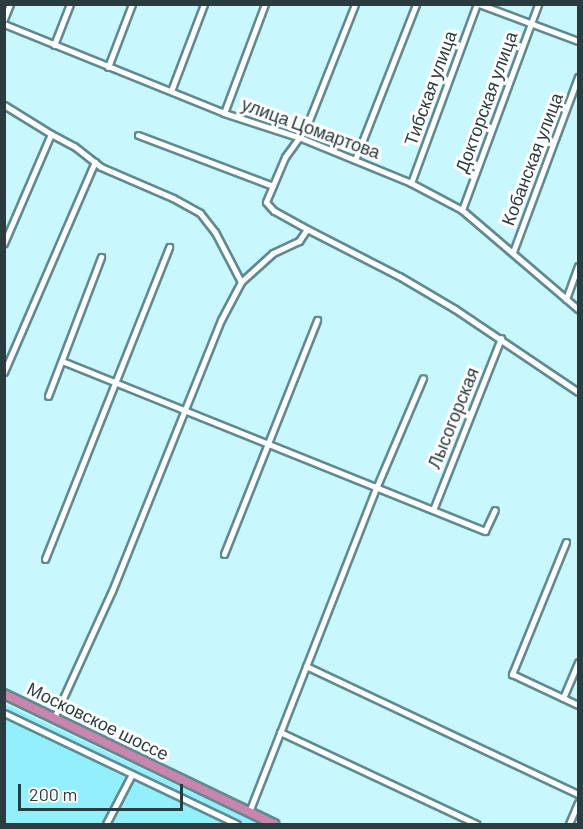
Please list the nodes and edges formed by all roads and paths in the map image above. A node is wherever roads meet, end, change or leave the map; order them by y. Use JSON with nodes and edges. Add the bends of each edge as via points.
{"nodes":[{"id":1,"x":10,"y":4,"type":"edge"},
{"id":2,"x":70,"y":4,"type":"edge"},
{"id":3,"x":132,"y":4,"type":"edge"},
{"id":4,"x":204,"y":4,"type":"edge"},
{"id":5,"x":265,"y":4,"type":"edge"},
{"id":6,"x":355,"y":4,"type":"edge"},
{"id":7,"x":416,"y":4,"type":"edge"},
{"id":8,"x":478,"y":4,"type":"edge"},
{"id":9,"x":538,"y":4,"type":"edge"},
{"id":10,"x":4,"y":19,"type":"edge"},
{"id":11,"x":531,"y":22,"type":"junction"},
{"id":12,"x":4,"y":24,"type":"edge"},
{"id":13,"x":579,"y":41,"type":"edge"},
{"id":14,"x":54,"y":45,"type":"junction"},
{"id":15,"x":108,"y":67,"type":"junction"},
{"id":16,"x":579,"y":77,"type":"edge"},
{"id":17,"x":171,"y":91,"type":"junction"},
{"id":18,"x":4,"y":105,"type":"edge"},
{"id":19,"x":224,"y":112,"type":"junction"},
{"id":20,"x":51,"y":134,"type":"junction"},
{"id":21,"x":138,"y":135,"type":"dead end"},
{"id":22,"x":301,"y":138,"type":"junction"},
{"id":23,"x":355,"y":160,"type":"junction"},
{"id":24,"x":94,"y":162,"type":"junction"},
{"id":25,"x":411,"y":183,"type":"junction"},
{"id":26,"x":273,"y":186,"type":"junction"},
{"id":27,"x":462,"y":210,"type":"junction"},
{"id":28,"x":307,"y":229,"type":"junction"},
{"id":29,"x":4,"y":243,"type":"edge"},
{"id":30,"x":169,"y":247,"type":"dead end"},
{"id":31,"x":513,"y":252,"type":"junction"},
{"id":32,"x":101,"y":257,"type":"dead end"},
{"id":33,"x":579,"y":266,"type":"edge"},
{"id":34,"x":241,"y":282,"type":"junction"},
{"id":35,"x":566,"y":299,"type":"junction"},
{"id":36,"x":579,"y":309,"type":"edge"},
{"id":37,"x":317,"y":320,"type":"dead end"},
{"id":38,"x":501,"y":338,"type":"junction"},
{"id":39,"x":62,"y":361,"type":"junction"},
{"id":40,"x":4,"y":372,"type":"edge"},
{"id":41,"x":423,"y":378,"type":"dead end"},
{"id":42,"x":114,"y":381,"type":"junction"},
{"id":43,"x":579,"y":392,"type":"edge"},
{"id":44,"x":48,"y":396,"type":"dead end"},
{"id":45,"x":186,"y":411,"type":"junction"},
{"id":46,"x":269,"y":444,"type":"junction"},
{"id":47,"x":377,"y":486,"type":"junction"},
{"id":48,"x":432,"y":510,"type":"junction"},
{"id":49,"x":495,"y":510,"type":"dead end"},
{"id":50,"x":566,"y":542,"type":"dead end"},
{"id":51,"x":224,"y":554,"type":"dead end"},
{"id":52,"x":45,"y":559,"type":"dead end"},
{"id":53,"x":579,"y":662,"type":"edge"},
{"id":54,"x":306,"y":666,"type":"junction"},
{"id":55,"x":4,"y":694,"type":"edge"},
{"id":56,"x":563,"y":698,"type":"junction"},
{"id":57,"x":579,"y":705,"type":"edge"},
{"id":58,"x":4,"y":713,"type":"edge"},
{"id":59,"x":54,"y":718,"type":"junction"},
{"id":60,"x":280,"y":732,"type":"junction"},
{"id":61,"x":132,"y":774,"type":"junction"},
{"id":62,"x":579,"y":794,"type":"edge"},
{"id":63,"x":579,"y":803,"type":"edge"},
{"id":64,"x":249,"y":812,"type":"junction"},
{"id":65,"x":268,"y":823,"type":"edge"},
{"id":66,"x":106,"y":825,"type":"edge"},
{"id":67,"x":237,"y":825,"type":"edge"},
{"id":68,"x":476,"y":825,"type":"edge"},
{"id":69,"x":569,"y":825,"type":"edge"}],
"edges":[{"from":1,"to":10,"type":"street"},
{"from":2,"to":14,"type":"street"},
{"from":3,"to":15,"type":"street"},
{"from":4,"to":17,"type":"street"},
{"from":5,"to":19,"type":"street"},
{"from":6,"to":22,"type":"street"},
{"from":7,"to":23,"type":"street"},
{"from":8,"to":11,"type":"street"},
{"from":8,"to":25,"type":"street","name":"Тибская улица"},
{"from":9,"to":11,"type":"street","name":"Докторская улица"},
{"from":11,"to":13,"type":"street"},
{"from":11,"to":27,"type":"street","name":"Докторская улица"},
{"from":12,"to":14,"type":"street","name":"улица Цомартова"},
{"from":14,"to":15,"type":"street","name":"улица Цомартова"},
{"from":15,"to":17,"type":"street","name":"улица Цомартова"},
{"from":16,"to":31,"type":"street","name":"Кобанская улица"},
{"from":17,"to":19,"type":"street","name":"улица Цомартова"},
{"from":18,"to":20,"type":"street"},
{"from":19,"to":22,"type":"street","name":"улица Цомартова"},
{"from":20,"to":24,"type":"street"},
{"from":20,"to":29,"type":"street"},
{"from":21,"to":26,"type":"street"},
{"from":22,"to":23,"type":"street","name":"улица Цомартова"},
{"from":22,"to":26,"type":"street","via":[[289,150]]},
{"from":23,"to":25,"type":"street","name":"улица Цомартова"},
{"from":24,"to":34,"type":"street","via":[[200,213],[215,232]]},
{"from":24,"to":40,"type":"street"},
{"from":25,"to":27,"type":"street","name":"улица Цомартова"},
{"from":26,"to":28,"type":"street","via":[[268,206]]},
{"from":27,"to":31,"type":"street","name":"улица Цомартова"},
{"from":28,"to":34,"type":"street","via":[[299,241],[273,252]]},
{"from":28,"to":38,"type":"street","via":[[399,276]]},
{"from":30,"to":42,"type":"street"},
{"from":31,"to":35,"type":"street","name":"улица Цомартова"},
{"from":32,"to":39,"type":"street"},
{"from":33,"to":35,"type":"street"},
{"from":34,"to":45,"type":"street","via":[[221,320]]},
{"from":35,"to":36,"type":"street","name":"улица Цомартова"},
{"from":37,"to":46,"type":"street"},
{"from":38,"to":43,"type":"street"},
{"from":38,"to":48,"type":"street","name":"Лысогорская"},
{"from":39,"to":42,"type":"street"},
{"from":39,"to":44,"type":"street"},
{"from":41,"to":47,"type":"street"},
{"from":42,"to":45,"type":"street"},
{"from":42,"to":52,"type":"street"},
{"from":45,"to":46,"type":"street"},
{"from":45,"to":59,"type":"street","via":[[112,591]]},
{"from":46,"to":47,"type":"street"},
{"from":46,"to":51,"type":"street"},
{"from":47,"to":48,"type":"street"},
{"from":47,"to":54,"type":"street"},
{"from":48,"to":49,"type":"street","via":[[485,531]]},
{"from":50,"to":56,"type":"street","via":[[512,674]]},
{"from":53,"to":56,"type":"street"},
{"from":54,"to":60,"type":"street"},
{"from":54,"to":62,"type":"street"},
{"from":55,"to":59,"type":"highway","name":"Московское шоссе"},
{"from":56,"to":57,"type":"street"},
{"from":58,"to":61,"type":"street"},
{"from":59,"to":64,"type":"highway","name":"Московское шоссе"},
{"from":60,"to":64,"type":"street"},
{"from":60,"to":68,"type":"street"},
{"from":61,"to":66,"type":"street"},
{"from":61,"to":67,"type":"street"},
{"from":63,"to":69,"type":"street"},
{"from":64,"to":65,"type":"highway","name":"Московское шоссе"}]}
